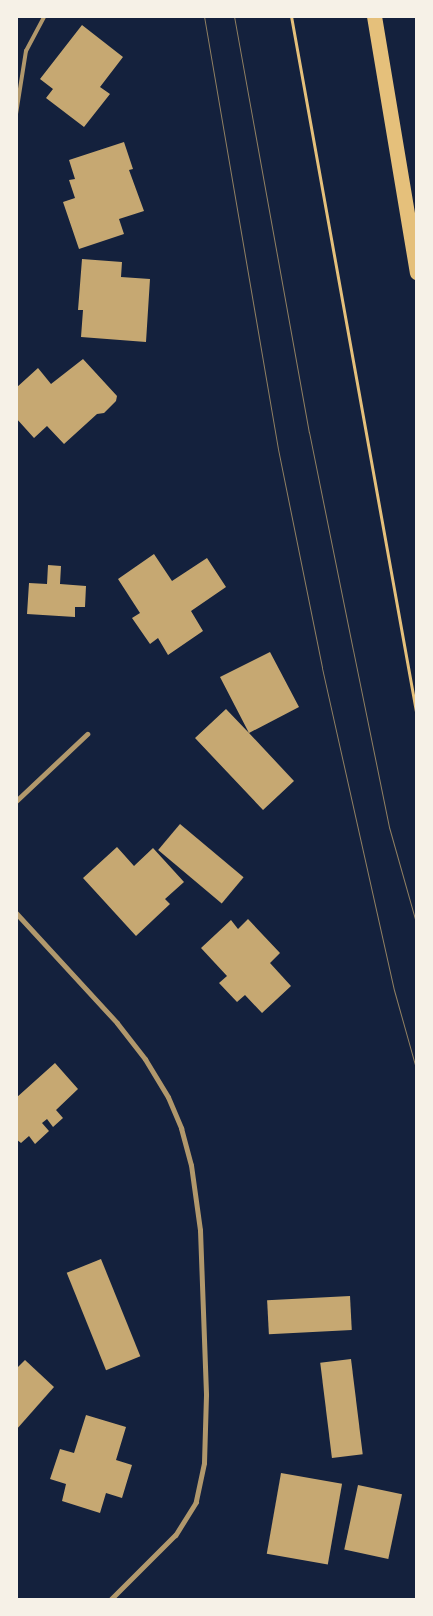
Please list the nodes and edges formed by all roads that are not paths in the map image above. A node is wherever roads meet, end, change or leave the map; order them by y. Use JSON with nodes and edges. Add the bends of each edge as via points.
{"nodes":[{"id":1,"x":45,"y":16,"type":"edge"},
{"id":2,"x":374,"y":16,"type":"edge"},
{"id":3,"x":16,"y":114,"type":"edge"},
{"id":4,"x":417,"y":272,"type":"edge"},
{"id":5,"x":88,"y":734,"type":"dead end"},
{"id":6,"x":16,"y":801,"type":"edge"},
{"id":7,"x":16,"y":913,"type":"edge"},
{"id":8,"x":110,"y":1600,"type":"edge"}],
"edges":[{"from":1,"to":3,"type":"lane","via":[[26,51]]},
{"from":2,"to":4,"type":"highway"},
{"from":5,"to":6,"type":"street"},
{"from":7,"to":8,"type":"street","via":[[117,1022],[145,1059],[168,1097],[191,1165],[200,1240],[206,1395],[204,1463],[196,1502],[175,1534]]}]}
